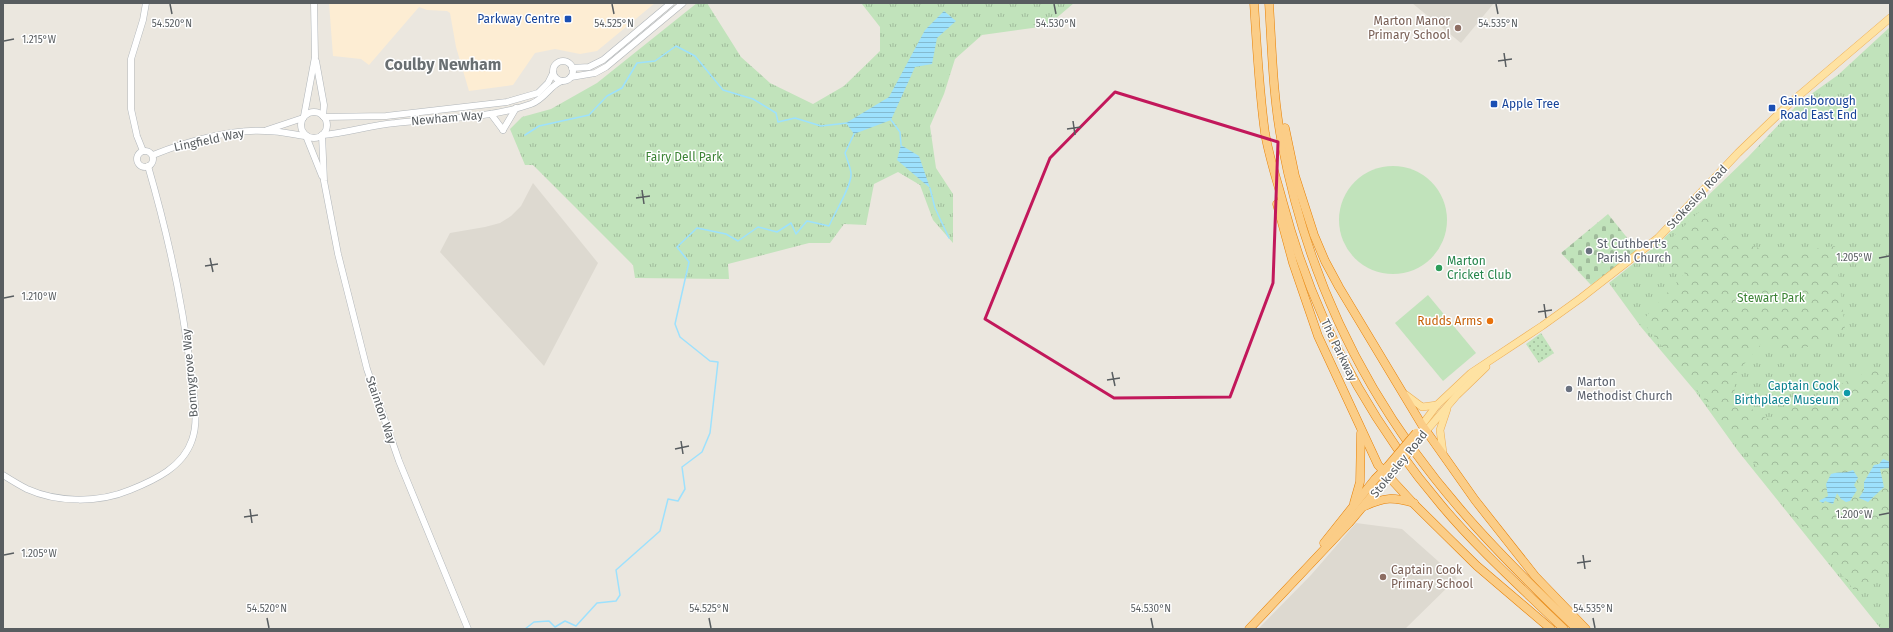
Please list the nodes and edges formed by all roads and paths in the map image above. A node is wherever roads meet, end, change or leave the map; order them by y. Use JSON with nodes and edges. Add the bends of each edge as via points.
{"nodes":[{"id":1,"x":146,"y":3,"type":"edge"},
{"id":2,"x":314,"y":3,"type":"edge"},
{"id":3,"x":671,"y":3,"type":"edge"},
{"id":4,"x":683,"y":3,"type":"edge"},
{"id":5,"x":1254,"y":3,"type":"edge"},
{"id":6,"x":1269,"y":3,"type":"edge"},
{"id":7,"x":1890,"y":18,"type":"edge"},
{"id":8,"x":315,"y":57,"type":"junction"},
{"id":9,"x":572,"y":68,"type":"junction"},
{"id":10,"x":1273,"y":70,"type":"junction"},
{"id":11,"x":553,"y":73,"type":"junction"},
{"id":12,"x":571,"y":77,"type":"junction"},
{"id":13,"x":562,"y":81,"type":"junction"},
{"id":14,"x":516,"y":108,"type":"junction"},
{"id":15,"x":491,"y":114,"type":"junction"},
{"id":16,"x":323,"y":116,"type":"junction"},
{"id":17,"x":303,"y":117,"type":"junction"},
{"id":18,"x":265,"y":131,"type":"junction"},
{"id":19,"x":323,"y":135,"type":"junction"},
{"id":20,"x":306,"y":136,"type":"junction"},
{"id":21,"x":1268,"y":146,"type":"junction"},
{"id":22,"x":143,"y":150,"type":"junction"},
{"id":23,"x":153,"y":155,"type":"junction"},
{"id":24,"x":148,"y":166,"type":"junction"},
{"id":25,"x":324,"y":181,"type":"junction"},
{"id":26,"x":1491,"y":360,"type":"junction"},
{"id":27,"x":1404,"y":394,"type":"junction"},
{"id":28,"x":1450,"y":404,"type":"junction"},
{"id":29,"x":1437,"y":405,"type":"junction"},
{"id":30,"x":1424,"y":428,"type":"junction"},
{"id":31,"x":1361,"y":430,"type":"junction"},
{"id":32,"x":1443,"y":453,"type":"junction"},
{"id":33,"x":1388,"y":471,"type":"junction"},
{"id":34,"x":3,"y":475,"type":"edge"},
{"id":35,"x":1414,"y":504,"type":"junction"},
{"id":36,"x":1364,"y":506,"type":"junction"},
{"id":37,"x":1352,"y":508,"type":"junction"},
{"id":38,"x":1346,"y":521,"type":"junction"},
{"id":39,"x":468,"y":629,"type":"edge"},
{"id":40,"x":1249,"y":629,"type":"edge"},
{"id":41,"x":1551,"y":629,"type":"edge"},
{"id":42,"x":1564,"y":629,"type":"edge"},
{"id":43,"x":1577,"y":629,"type":"edge"},
{"id":44,"x":1586,"y":629,"type":"edge"}],
"edges":[{"from":1,"to":22,"type":"street","via":[[131,58],[131,109]]},
{"from":2,"to":8,"type":"street"},
{"from":3,"to":9,"type":"street","name":"Newham Way","via":[[603,60],[589,67]]},
{"from":4,"to":12,"type":"street","name":"Newham Way","via":[[606,67],[595,73]]},
{"from":5,"to":21,"type":"highway","name":"The Parkway","via":[[1258,66]]},
{"from":6,"to":10,"type":"highway","name":"The Parkway"},
{"from":7,"to":26,"type":"main road","name":"Stokesley Road","via":[[1789,104],[1738,153],[1658,238],[1598,286]]},
{"from":8,"to":16,"type":"street","via":[[324,105]]},
{"from":8,"to":17,"type":"street"},
{"from":9,"to":11,"type":"street","name":"Newham Way","via":[[566,62],[559,62],[554,66]]},
{"from":9,"to":12,"type":"street"},
{"from":10,"to":27,"type":"highway","via":[[1288,150],[1314,235],[1339,288]]},
{"from":10,"to":43,"type":"highway","name":"The Parkway","via":[[1290,183],[1308,247],[1336,317],[1362,370],[1416,454],[1461,511]]},
{"from":11,"to":13,"type":"street"},
{"from":11,"to":16,"type":"street","name":"Newham Way","via":[[538,93],[507,102],[386,116]]},
{"from":12,"to":13,"type":"street","name":"Newham Way"},
{"from":13,"to":14,"type":"street","name":"Newham Way","via":[[555,83],[541,100]]},
{"from":14,"to":15,"type":"street","name":"Newham Way"},
{"from":14,"to":15,"type":"street","via":[[503,130]]},
{"from":15,"to":19,"type":"street","name":"Newham Way","via":[[394,123]]},
{"from":16,"to":17,"type":"street","via":[[316,112]]},
{"from":16,"to":19,"type":"street","via":[[327,128]]},
{"from":17,"to":18,"type":"street","name":"Lingfield Way"},
{"from":17,"to":20,"type":"street","via":[[301,129]]},
{"from":18,"to":20,"type":"street","name":"Lingfield Way"},
{"from":18,"to":23,"type":"street","name":"Lingfield Way","via":[[206,139]]},
{"from":19,"to":20,"type":"street","via":[[314,138]]},
{"from":19,"to":25,"type":"street","name":"Stainton Way"},
{"from":20,"to":25,"type":"street","name":"Stainton Way"},
{"from":21,"to":31,"type":"highway","via":[[1272,181],[1304,295],[1318,336]]},
{"from":21,"to":42,"type":"highway","name":"The Parkway","via":[[1302,268],[1329,332],[1358,388],[1410,467],[1442,507]]},
{"from":22,"to":23,"type":"street"},
{"from":22,"to":24,"type":"street","via":[[137,161],[142,166]]},
{"from":23,"to":24,"type":"street","via":[[154,159]]},
{"from":24,"to":34,"type":"street","name":"Bonnygrove Way","via":[[173,262],[186,329],[194,394],[193,439],[179,462],[166,473],[136,488],[104,498],[70,499],[49,496],[27,489]]},
{"from":25,"to":39,"type":"street","name":"Stainton Way","via":[[338,254],[367,369],[399,461]]},
{"from":26,"to":28,"type":"main road","name":"Stokesley Road"},
{"from":26,"to":29,"type":"main road","name":"Stokesley Road","via":[[1471,373]]},
{"from":27,"to":29,"type":"main road","via":[[1422,407]]},
{"from":27,"to":30,"type":"highway"},
{"from":28,"to":30,"type":"main road","name":"Stokesley Road"},
{"from":28,"to":32,"type":"main road","via":[[1440,430]]},
{"from":29,"to":30,"type":"main road","name":"Stokesley Road"},
{"from":30,"to":32,"type":"highway"},
{"from":30,"to":33,"type":"highway","name":"Stokesley Road","bridge":true},
{"from":31,"to":33,"type":"highway","via":[[1378,465]]},
{"from":31,"to":37,"type":"highway","via":[[1360,482]]},
{"from":32,"to":44,"type":"highway","via":[[1496,528],[1535,576]]},
{"from":33,"to":35,"type":"highway"},
{"from":33,"to":36,"type":"highway","name":"Stokesley Road"},
{"from":33,"to":37,"type":"highway"},
{"from":35,"to":36,"type":"highway","via":[[1390,498]]},
{"from":35,"to":41,"type":"highway","via":[[1478,566]]},
{"from":36,"to":38,"type":"highway","name":"Stokesley Road"},
{"from":37,"to":38,"type":"highway"},
{"from":38,"to":40,"type":"highway","via":[[1308,567]]}]}
